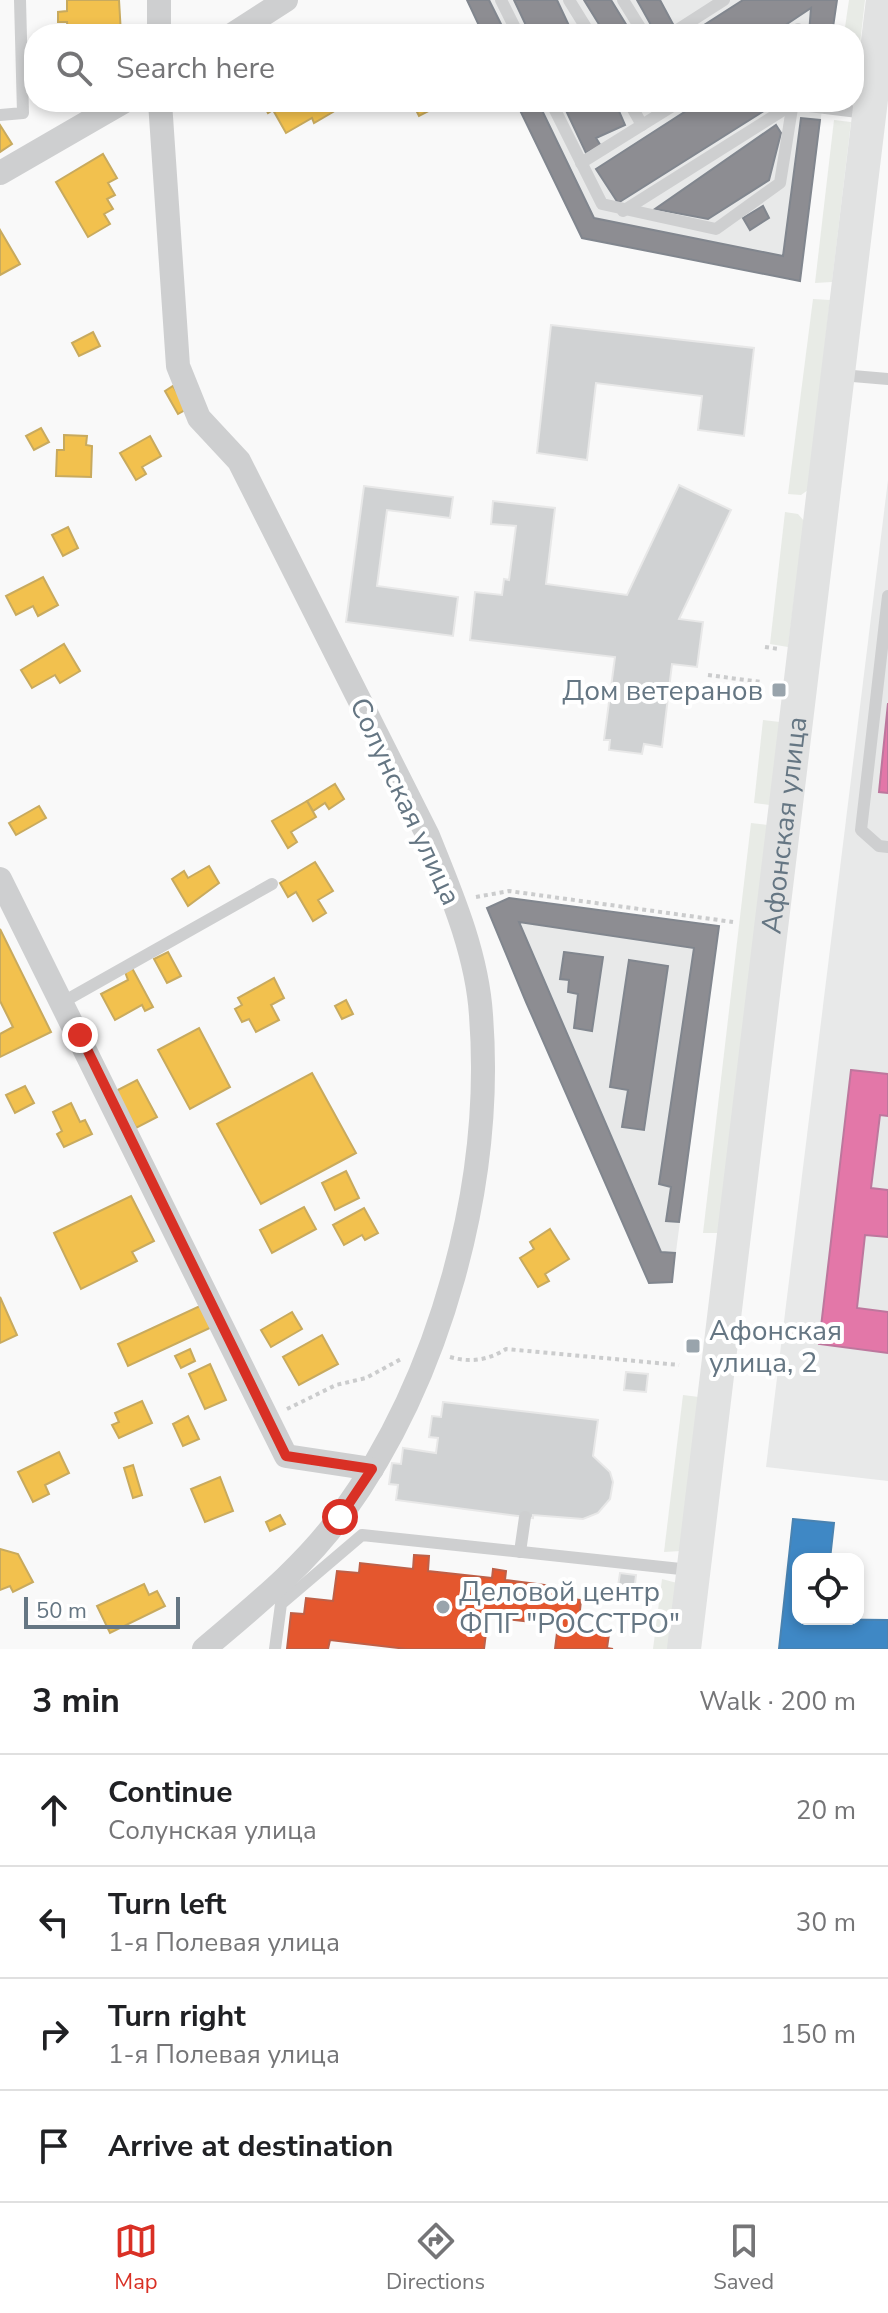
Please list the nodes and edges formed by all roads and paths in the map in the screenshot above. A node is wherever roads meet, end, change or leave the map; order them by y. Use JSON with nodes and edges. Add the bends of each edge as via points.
{"nodes":[{"id":1,"x":20,"y":0,"type":"edge"},
{"id":2,"x":159,"y":0,"type":"edge"},
{"id":3,"x":286,"y":0,"type":"edge"},
{"id":4,"x":501,"y":0,"type":"edge"},
{"id":5,"x":569,"y":0,"type":"edge"},
{"id":6,"x":623,"y":0,"type":"edge"},
{"id":7,"x":724,"y":0,"type":"edge"},
{"id":8,"x":884,"y":6,"type":"edge"},
{"id":9,"x":159,"y":24,"type":"edge"},
{"id":10,"x":249,"y":24,"type":"edge"},
{"id":11,"x":513,"y":24,"type":"edge"},
{"id":12,"x":584,"y":24,"type":"edge"},
{"id":13,"x":638,"y":24,"type":"edge"},
{"id":14,"x":687,"y":24,"type":"edge"},
{"id":15,"x":106,"y":112,"type":"edge"},
{"id":16,"x":161,"y":112,"type":"edge"},
{"id":17,"x":556,"y":112,"type":"edge"},
{"id":18,"x":635,"y":112,"type":"edge"},
{"id":19,"x":663,"y":112,"type":"edge"},
{"id":20,"x":779,"y":112,"type":"edge"},
{"id":21,"x":792,"y":112,"type":"edge"},
{"id":22,"x":861,"y":112,"type":"edge"},
{"id":23,"x":869,"y":113,"type":"junction"},
{"id":24,"x":0,"y":115,"type":"edge"},
{"id":25,"x":642,"y":125,"type":"junction"},
{"id":26,"x":581,"y":163,"type":"junction"},
{"id":27,"x":0,"y":173,"type":"edge"},
{"id":28,"x":623,"y":211,"type":"junction"},
{"id":29,"x":838,"y":375,"type":"junction"},
{"id":30,"x":888,"y":379,"type":"edge"},
{"id":31,"x":888,"y":596,"type":"edge"},
{"id":32,"x":708,"y":675,"type":"dead end"},
{"id":33,"x":761,"y":682,"type":"dead end"},
{"id":34,"x":888,"y":847,"type":"edge"},
{"id":35,"x":0,"y":879,"type":"edge"},
{"id":36,"x":272,"y":884,"type":"dead end"},
{"id":37,"x":454,"y":900,"type":"junction"},
{"id":38,"x":733,"y":922,"type":"dead end"},
{"id":39,"x":63,"y":1002,"type":"junction"},
{"id":40,"x":429,"y":1350,"type":"junction"},
{"id":41,"x":679,"y":1365,"type":"dead end"},
{"id":42,"x":268,"y":1419,"type":"junction"},
{"id":43,"x":372,"y":1469,"type":"junction"},
{"id":44,"x":525,"y":1517,"type":"dead end"},
{"id":45,"x":520,"y":1552,"type":"junction"},
{"id":46,"x":693,"y":1570,"type":"junction"},
{"id":47,"x":204,"y":1649,"type":"edge"},
{"id":48,"x":275,"y":1649,"type":"edge"},
{"id":49,"x":684,"y":1649,"type":"edge"}],
"edges":[{"from":1,"to":24,"type":"lane","via":[[23,113]]},
{"from":2,"to":9,"type":"street"},
{"from":3,"to":10,"type":"street"},
{"from":4,"to":11,"type":"lane"},
{"from":5,"to":12,"type":"lane"},
{"from":6,"to":13,"type":"lane"},
{"from":7,"to":14,"type":"lane"},
{"from":8,"to":23,"type":"street","name":"Афонская улица"},
{"from":15,"to":27,"type":"street"},
{"from":16,"to":37,"type":"street","name":"Солунская улица","via":[[178,366],[199,418],[239,461],[428,836]]},
{"from":17,"to":26,"type":"lane"},
{"from":18,"to":25,"type":"lane"},
{"from":19,"to":25,"type":"lane"},
{"from":20,"to":28,"type":"lane"},
{"from":21,"to":28,"type":"lane","via":[[780,183],[716,229]]},
{"from":22,"to":23,"type":"lane"},
{"from":23,"to":29,"type":"street","name":"Афонская улица"},
{"from":25,"to":26,"type":"lane"},
{"from":26,"to":28,"type":"lane","via":[[602,204]]},
{"from":29,"to":30,"type":"lane"},
{"from":29,"to":46,"type":"street","name":"Афонская улица"},
{"from":31,"to":34,"type":"lane","via":[[861,830]]},
{"from":32,"to":33,"type":"path"},
{"from":35,"to":39,"type":"street"},
{"from":36,"to":39,"type":"lane"},
{"from":37,"to":38,"type":"path","via":[[509,891]]},
{"from":37,"to":40,"type":"street","name":"Солунская улица","via":[[481,1015],[481,1134],[462,1241]]},
{"from":39,"to":42,"type":"street"},
{"from":40,"to":41,"type":"path","via":[[464,1361],[491,1358],[506,1349]]},
{"from":40,"to":42,"type":"path","via":[[366,1378],[336,1385]]},
{"from":40,"to":43,"type":"street","name":"Солунская улица","via":[[418,1385]]},
{"from":42,"to":43,"type":"street","via":[[286,1456]]},
{"from":43,"to":47,"type":"street","name":"Солунская улица","via":[[340,1517],[286,1576]]},
{"from":44,"to":45,"type":"lane"},
{"from":45,"to":46,"type":"lane"},
{"from":45,"to":48,"type":"lane","via":[[362,1535],[281,1604]]},
{"from":46,"to":49,"type":"street","name":"Афонская улица"}]}
